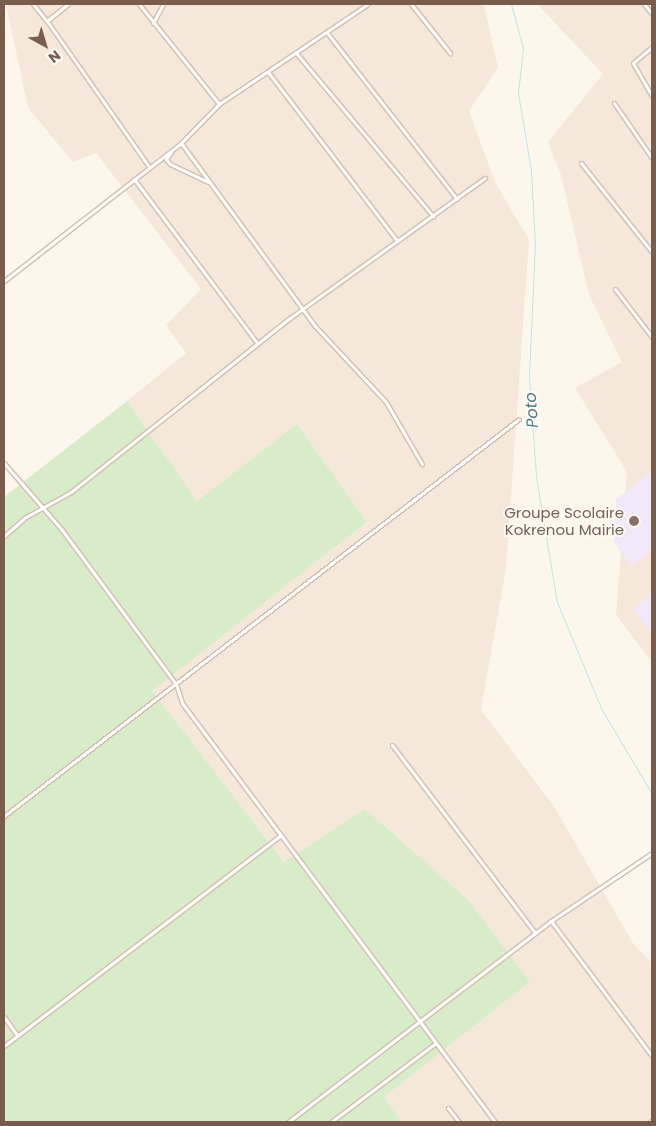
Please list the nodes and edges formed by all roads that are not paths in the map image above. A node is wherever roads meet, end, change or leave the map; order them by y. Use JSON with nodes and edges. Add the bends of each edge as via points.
{"nodes":[{"id":1,"x":33,"y":4,"type":"edge"},
{"id":2,"x":68,"y":4,"type":"edge"},
{"id":3,"x":139,"y":4,"type":"edge"},
{"id":4,"x":163,"y":4,"type":"edge"},
{"id":5,"x":368,"y":4,"type":"edge"},
{"id":6,"x":411,"y":4,"type":"edge"},
{"id":7,"x":644,"y":4,"type":"edge"},
{"id":8,"x":652,"y":14,"type":"edge"},
{"id":9,"x":46,"y":21,"type":"junction"},
{"id":10,"x":153,"y":23,"type":"junction"},
{"id":11,"x":328,"y":34,"type":"junction"},
{"id":12,"x":652,"y":47,"type":"edge"},
{"id":13,"x":450,"y":52,"type":"dead end"},
{"id":14,"x":297,"y":54,"type":"junction"},
{"id":15,"x":268,"y":72,"type":"junction"},
{"id":16,"x":652,"y":96,"type":"edge"},
{"id":17,"x":614,"y":103,"type":"dead end"},
{"id":18,"x":219,"y":104,"type":"junction"},
{"id":19,"x":181,"y":144,"type":"junction"},
{"id":20,"x":172,"y":149,"type":"junction"},
{"id":21,"x":652,"y":158,"type":"edge"},
{"id":22,"x":581,"y":163,"type":"dead end"},
{"id":23,"x":148,"y":166,"type":"junction"},
{"id":24,"x":134,"y":178,"type":"junction"},
{"id":25,"x":485,"y":178,"type":"dead end"},
{"id":26,"x":209,"y":182,"type":"junction"},
{"id":27,"x":457,"y":199,"type":"junction"},
{"id":28,"x":432,"y":216,"type":"junction"},
{"id":29,"x":397,"y":241,"type":"junction"},
{"id":30,"x":652,"y":252,"type":"edge"},
{"id":31,"x":4,"y":281,"type":"edge"},
{"id":32,"x":615,"y":289,"type":"dead end"},
{"id":33,"x":302,"y":309,"type":"junction"},
{"id":34,"x":652,"y":337,"type":"edge"},
{"id":35,"x":257,"y":343,"type":"junction"},
{"id":36,"x":519,"y":419,"type":"dead end"},
{"id":37,"x":4,"y":463,"type":"edge"},
{"id":38,"x":422,"y":464,"type":"dead end"},
{"id":39,"x":42,"y":509,"type":"junction"},
{"id":40,"x":4,"y":536,"type":"edge"},
{"id":41,"x":176,"y":684,"type":"junction"},
{"id":42,"x":392,"y":745,"type":"dead end"},
{"id":43,"x":4,"y":816,"type":"edge"},
{"id":44,"x":280,"y":836,"type":"junction"},
{"id":45,"x":652,"y":853,"type":"edge"},
{"id":46,"x":551,"y":921,"type":"junction"},
{"id":47,"x":535,"y":933,"type":"junction"},
{"id":48,"x":4,"y":1017,"type":"edge"},
{"id":49,"x":420,"y":1021,"type":"junction"},
{"id":50,"x":17,"y":1035,"type":"junction"},
{"id":51,"x":436,"y":1044,"type":"junction"},
{"id":52,"x":4,"y":1046,"type":"edge"},
{"id":53,"x":652,"y":1056,"type":"edge"},
{"id":54,"x":448,"y":1108,"type":"dead end"},
{"id":55,"x":288,"y":1122,"type":"edge"},
{"id":56,"x":331,"y":1122,"type":"edge"},
{"id":57,"x":459,"y":1122,"type":"edge"},
{"id":58,"x":495,"y":1122,"type":"edge"}],
"edges":[{"from":1,"to":9,"type":"street"},
{"from":2,"to":9,"type":"street"},
{"from":3,"to":10,"type":"street"},
{"from":4,"to":10,"type":"street"},
{"from":5,"to":11,"type":"street"},
{"from":6,"to":13,"type":"street"},
{"from":7,"to":8,"type":"street"},
{"from":9,"to":23,"type":"street","via":[[146,157]]},
{"from":10,"to":18,"type":"street"},
{"from":11,"to":14,"type":"street"},
{"from":11,"to":27,"type":"street"},
{"from":12,"to":16,"type":"street","via":[[633,63]]},
{"from":14,"to":15,"type":"street"},
{"from":14,"to":28,"type":"street"},
{"from":15,"to":18,"type":"street"},
{"from":15,"to":29,"type":"street"},
{"from":17,"to":21,"type":"street"},
{"from":18,"to":19,"type":"street"},
{"from":19,"to":20,"type":"street"},
{"from":19,"to":26,"type":"street"},
{"from":20,"to":23,"type":"street"},
{"from":20,"to":26,"type":"street","via":[[166,159],[170,164]]},
{"from":22,"to":30,"type":"street"},
{"from":23,"to":24,"type":"street"},
{"from":24,"to":31,"type":"street"},
{"from":24,"to":35,"type":"street"},
{"from":25,"to":27,"type":"street"},
{"from":26,"to":33,"type":"street","via":[[266,254]]},
{"from":27,"to":28,"type":"street"},
{"from":28,"to":29,"type":"street"},
{"from":29,"to":33,"type":"street"},
{"from":32,"to":34,"type":"street"},
{"from":33,"to":35,"type":"street"},
{"from":33,"to":38,"type":"street","via":[[386,402]]},
{"from":35,"to":39,"type":"street","via":[[71,492]]},
{"from":36,"to":41,"type":"street"},
{"from":37,"to":39,"type":"street"},
{"from":39,"to":40,"type":"street"},
{"from":39,"to":41,"type":"street"},
{"from":41,"to":43,"type":"street"},
{"from":41,"to":44,"type":"street","via":[[182,703]]},
{"from":42,"to":47,"type":"street"},
{"from":44,"to":49,"type":"street"},
{"from":44,"to":50,"type":"street"},
{"from":45,"to":46,"type":"street"},
{"from":46,"to":47,"type":"street"},
{"from":46,"to":53,"type":"street"},
{"from":47,"to":49,"type":"street"},
{"from":48,"to":50,"type":"street"},
{"from":49,"to":51,"type":"street"},
{"from":49,"to":55,"type":"street"},
{"from":50,"to":52,"type":"street"},
{"from":51,"to":56,"type":"street"},
{"from":51,"to":58,"type":"street"},
{"from":54,"to":57,"type":"street"}]}
